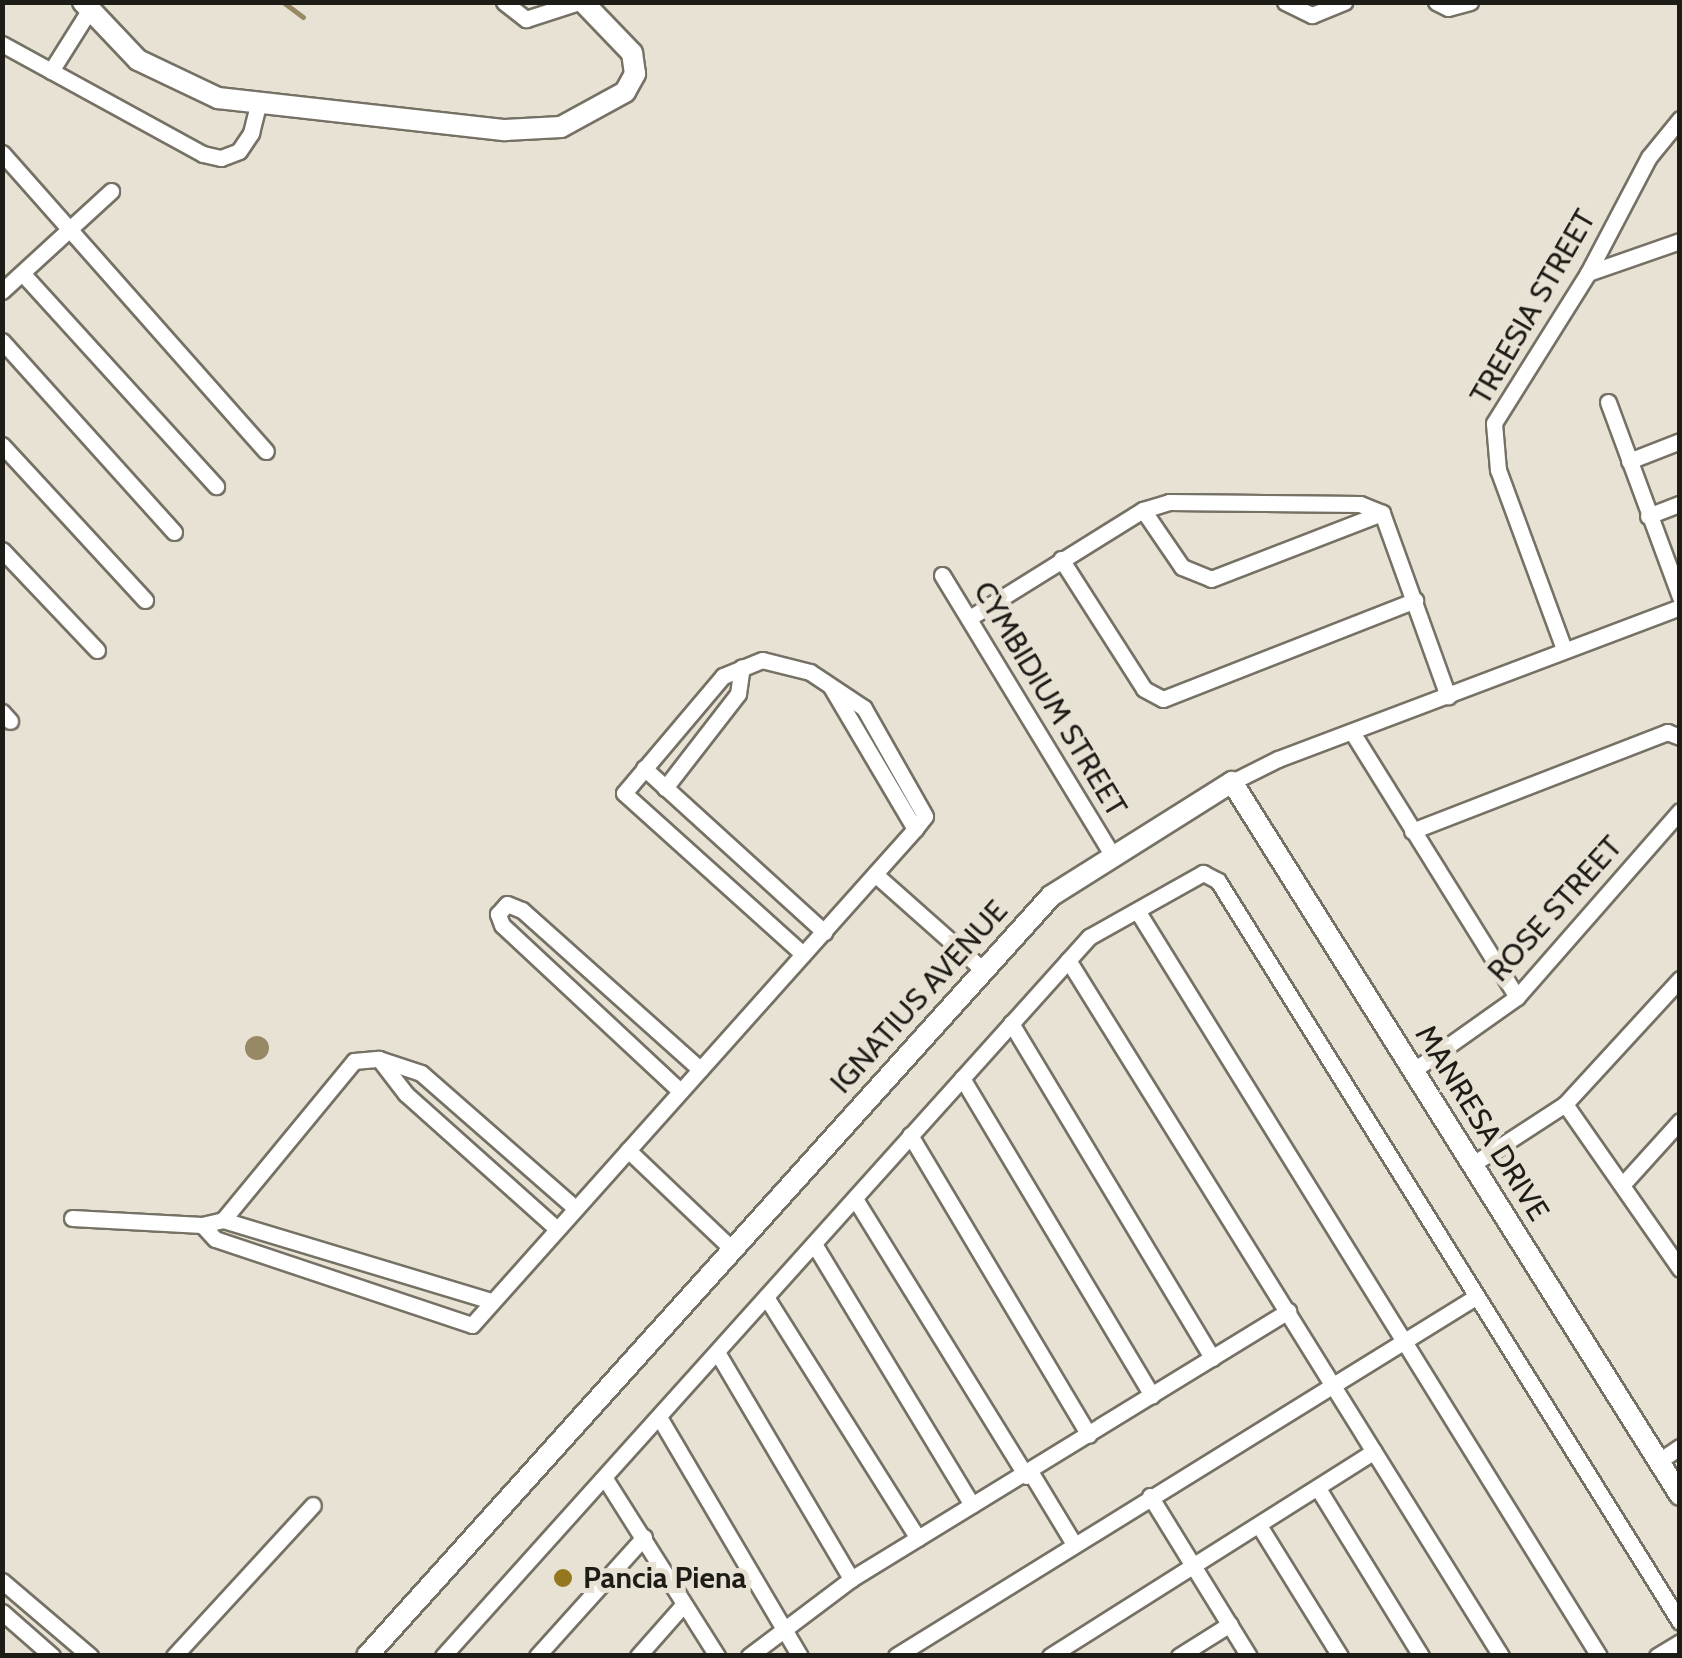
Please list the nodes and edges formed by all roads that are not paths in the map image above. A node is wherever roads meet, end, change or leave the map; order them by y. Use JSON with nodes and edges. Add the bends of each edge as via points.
{"nodes":[{"id":1,"x":504,"y":2,"type":"edge"},
{"id":2,"x":581,"y":2,"type":"edge"},
{"id":3,"x":1285,"y":2,"type":"edge"},
{"id":4,"x":1344,"y":2,"type":"edge"},
{"id":5,"x":1436,"y":2,"type":"edge"},
{"id":6,"x":1470,"y":2,"type":"edge"},
{"id":7,"x":87,"y":6,"type":"edge"},
{"id":8,"x":2,"y":44,"type":"edge"},
{"id":9,"x":51,"y":71,"type":"junction"},
{"id":10,"x":258,"y":104,"type":"junction"},
{"id":11,"x":1680,"y":119,"type":"edge"},
{"id":12,"x":2,"y":153,"type":"edge"},
{"id":13,"x":110,"y":191,"type":"dead end"},
{"id":14,"x":74,"y":227,"type":"junction"},
{"id":15,"x":1680,"y":241,"type":"edge"},
{"id":16,"x":1588,"y":273,"type":"junction"},
{"id":17,"x":23,"y":274,"type":"junction"},
{"id":18,"x":2,"y":291,"type":"edge"},
{"id":19,"x":2,"y":341,"type":"edge"},
{"id":20,"x":1608,"y":402,"type":"dead end"},
{"id":21,"x":1680,"y":441,"type":"edge"},
{"id":22,"x":2,"y":445,"type":"edge"},
{"id":23,"x":266,"y":451,"type":"dead end"},
{"id":24,"x":1629,"y":461,"type":"junction"},
{"id":25,"x":216,"y":486,"type":"dead end"},
{"id":26,"x":1680,"y":504,"type":"edge"},
{"id":27,"x":1143,"y":510,"type":"junction"},
{"id":28,"x":1382,"y":513,"type":"junction"},
{"id":29,"x":1648,"y":516,"type":"junction"},
{"id":30,"x":174,"y":532,"type":"dead end"},
{"id":31,"x":2,"y":550,"type":"edge"},
{"id":32,"x":1060,"y":558,"type":"junction"},
{"id":33,"x":942,"y":575,"type":"dead end"},
{"id":34,"x":1680,"y":597,"type":"edge"},
{"id":35,"x":146,"y":600,"type":"dead end"},
{"id":36,"x":1415,"y":600,"type":"junction"},
{"id":37,"x":1680,"y":607,"type":"edge"},
{"id":38,"x":971,"y":617,"type":"junction"},
{"id":39,"x":1564,"y":648,"type":"junction"},
{"id":40,"x":97,"y":650,"type":"dead end"},
{"id":41,"x":742,"y":667,"type":"junction"},
{"id":42,"x":1448,"y":696,"type":"junction"},
{"id":43,"x":1352,"y":732,"type":"junction"},
{"id":44,"x":1680,"y":737,"type":"edge"},
{"id":45,"x":644,"y":768,"type":"junction"},
{"id":46,"x":1232,"y":782,"type":"junction"},
{"id":47,"x":665,"y":788,"type":"junction"},
{"id":48,"x":1680,"y":812,"type":"edge"},
{"id":49,"x":1412,"y":831,"type":"junction"},
{"id":50,"x":1111,"y":853,"type":"junction"},
{"id":51,"x":876,"y":874,"type":"junction"},
{"id":52,"x":1138,"y":912,"type":"junction"},
{"id":53,"x":824,"y":932,"type":"junction"},
{"id":54,"x":804,"y":954,"type":"junction"},
{"id":55,"x":1068,"y":960,"type":"junction"},
{"id":56,"x":983,"y":970,"type":"junction"},
{"id":57,"x":1680,"y":979,"type":"edge"},
{"id":58,"x":1517,"y":996,"type":"junction"},
{"id":59,"x":1011,"y":1022,"type":"junction"},
{"id":60,"x":379,"y":1059,"type":"junction"},
{"id":61,"x":700,"y":1070,"type":"junction"},
{"id":62,"x":1414,"y":1070,"type":"junction"},
{"id":63,"x":962,"y":1078,"type":"junction"},
{"id":64,"x":680,"y":1091,"type":"junction"},
{"id":65,"x":1565,"y":1104,"type":"junction"},
{"id":66,"x":1680,"y":1121,"type":"edge"},
{"id":67,"x":910,"y":1136,"type":"junction"},
{"id":68,"x":628,"y":1150,"type":"junction"},
{"id":69,"x":1473,"y":1164,"type":"junction"},
{"id":70,"x":1623,"y":1184,"type":"junction"},
{"id":71,"x":857,"y":1202,"type":"junction"},
{"id":72,"x":575,"y":1208,"type":"junction"},
{"id":73,"x":72,"y":1218,"type":"dead end"},
{"id":74,"x":223,"y":1220,"type":"junction"},
{"id":75,"x":202,"y":1225,"type":"junction"},
{"id":76,"x":556,"y":1228,"type":"junction"},
{"id":77,"x":814,"y":1244,"type":"junction"},
{"id":78,"x":734,"y":1251,"type":"junction"},
{"id":79,"x":1680,"y":1269,"type":"edge"},
{"id":80,"x":1477,"y":1296,"type":"junction"},
{"id":81,"x":766,"y":1297,"type":"junction"},
{"id":82,"x":491,"y":1301,"type":"junction"},
{"id":83,"x":1288,"y":1312,"type":"junction"},
{"id":84,"x":1403,"y":1340,"type":"junction"},
{"id":85,"x":717,"y":1352,"type":"junction"},
{"id":86,"x":1212,"y":1358,"type":"junction"},
{"id":87,"x":1333,"y":1384,"type":"junction"},
{"id":88,"x":1152,"y":1396,"type":"junction"},
{"id":89,"x":659,"y":1417,"type":"junction"},
{"id":90,"x":1089,"y":1435,"type":"junction"},
{"id":91,"x":1680,"y":1447,"type":"edge"},
{"id":92,"x":1374,"y":1451,"type":"junction"},
{"id":93,"x":1659,"y":1461,"type":"junction"},
{"id":94,"x":1028,"y":1474,"type":"junction"},
{"id":95,"x":604,"y":1477,"type":"junction"},
{"id":96,"x":1319,"y":1490,"type":"junction"},
{"id":97,"x":1680,"y":1495,"type":"edge"},
{"id":98,"x":1150,"y":1496,"type":"junction"},
{"id":99,"x":312,"y":1505,"type":"dead end"},
{"id":100,"x":972,"y":1505,"type":"junction"},
{"id":101,"x":1260,"y":1527,"type":"junction"},
{"id":102,"x":644,"y":1537,"type":"junction"},
{"id":103,"x":918,"y":1538,"type":"junction"},
{"id":104,"x":1074,"y":1544,"type":"junction"},
{"id":105,"x":1195,"y":1566,"type":"junction"},
{"id":106,"x":851,"y":1580,"type":"junction"},
{"id":107,"x":2,"y":1581,"type":"edge"},
{"id":108,"x":684,"y":1604,"type":"junction"},
{"id":109,"x":2,"y":1612,"type":"edge"},
{"id":110,"x":1680,"y":1622,"type":"edge"},
{"id":111,"x":1230,"y":1624,"type":"junction"},
{"id":112,"x":780,"y":1626,"type":"junction"},
{"id":113,"x":1680,"y":1642,"type":"edge"},
{"id":114,"x":900,"y":1655,"type":"edge"},
{"id":115,"x":52,"y":1656,"type":"edge"},
{"id":116,"x":90,"y":1656,"type":"edge"},
{"id":117,"x":174,"y":1656,"type":"edge"},
{"id":118,"x":367,"y":1656,"type":"edge"},
{"id":119,"x":443,"y":1656,"type":"edge"},
{"id":120,"x":537,"y":1656,"type":"edge"},
{"id":121,"x":638,"y":1656,"type":"edge"},
{"id":122,"x":717,"y":1656,"type":"edge"},
{"id":123,"x":749,"y":1656,"type":"edge"},
{"id":124,"x":800,"y":1656,"type":"edge"},
{"id":125,"x":1050,"y":1656,"type":"edge"},
{"id":126,"x":1179,"y":1656,"type":"edge"},
{"id":127,"x":1249,"y":1656,"type":"edge"},
{"id":128,"x":1340,"y":1656,"type":"edge"},
{"id":129,"x":1422,"y":1656,"type":"edge"},
{"id":130,"x":1501,"y":1656,"type":"edge"},
{"id":131,"x":1599,"y":1656,"type":"edge"},
{"id":132,"x":1657,"y":1656,"type":"edge"}],
"edges":[{"from":1,"to":2,"type":"street","via":[[526,19]]},
{"from":2,"to":10,"type":"street","via":[[632,54],[635,74],[625,92],[599,112],[561,127],[506,130]]},
{"from":3,"to":4,"type":"street","via":[[1312,15]]},
{"from":5,"to":6,"type":"street","via":[[1448,8]]},
{"from":7,"to":9,"type":"street"},
{"from":7,"to":10,"type":"street","via":[[118,43],[158,73],[218,98]]},
{"from":8,"to":9,"type":"street"},
{"from":9,"to":10,"type":"street","via":[[221,158],[252,133]]},
{"from":11,"to":16,"type":"street","name":"TREESIA STREET","via":[[1649,157]]},
{"from":12,"to":14,"type":"street"},
{"from":13,"to":14,"type":"street"},
{"from":14,"to":17,"type":"street"},
{"from":14,"to":23,"type":"street"},
{"from":15,"to":16,"type":"street"},
{"from":16,"to":39,"type":"street","name":"TREESIA STREET","via":[[1494,423],[1498,470]]},
{"from":17,"to":18,"type":"street"},
{"from":17,"to":25,"type":"street"},
{"from":19,"to":30,"type":"street"},
{"from":20,"to":24,"type":"street"},
{"from":21,"to":24,"type":"street"},
{"from":22,"to":35,"type":"street"},
{"from":24,"to":29,"type":"street"},
{"from":26,"to":29,"type":"street"},
{"from":27,"to":28,"type":"street","via":[[1169,502],[1360,504]]},
{"from":27,"to":28,"type":"street","via":[[1182,567],[1212,579]]},
{"from":27,"to":32,"type":"street"},
{"from":28,"to":36,"type":"street"},
{"from":29,"to":34,"type":"street"},
{"from":31,"to":40,"type":"street"},
{"from":32,"to":36,"type":"street","via":[[1144,689],[1163,698]]},
{"from":32,"to":38,"type":"street"},
{"from":33,"to":38,"type":"street","name":"CYMBIDIUM STREET"},
{"from":36,"to":42,"type":"street"},
{"from":37,"to":39,"type":"street","name":"IGNATIUS AVENUE"},
{"from":38,"to":50,"type":"street","name":"CYMBIDIUM STREET"},
{"from":39,"to":42,"type":"street","name":"IGNATIUS AVENUE"},
{"from":41,"to":45,"type":"street","via":[[723,676]]},
{"from":41,"to":47,"type":"street","via":[[738,694]]},
{"from":41,"to":51,"type":"street","via":[[780,660],[827,680],[864,708],[925,816]]},
{"from":42,"to":43,"type":"street","name":"IGNATIUS AVENUE"},
{"from":43,"to":46,"type":"street","name":"IGNATIUS AVENUE"},
{"from":43,"to":49,"type":"street"},
{"from":44,"to":49,"type":"street","via":[[1667,732]]},
{"from":45,"to":47,"type":"street"},
{"from":45,"to":54,"type":"street","via":[[624,792]]},
{"from":46,"to":50,"type":"street","name":"IGNATIUS AVENUE"},
{"from":46,"to":62,"type":"street","name":"MANRESA DRIVE"},
{"from":47,"to":53,"type":"street"},
{"from":48,"to":58,"type":"street","name":"ROSE STREET"},
{"from":49,"to":58,"type":"street"},
{"from":50,"to":56,"type":"street","name":"IGNATIUS AVENUE","via":[[1051,896]]},
{"from":51,"to":53,"type":"street"},
{"from":51,"to":56,"type":"street"},
{"from":52,"to":55,"type":"street","via":[[1104,927]]},
{"from":52,"to":80,"type":"street","via":[[1203,873],[1214,876]]},
{"from":52,"to":84,"type":"street"},
{"from":53,"to":54,"type":"street"},
{"from":54,"to":61,"type":"street"},
{"from":55,"to":59,"type":"street"},
{"from":55,"to":83,"type":"street"},
{"from":56,"to":78,"type":"street","name":"IGNATIUS AVENUE"},
{"from":57,"to":65,"type":"street"},
{"from":58,"to":62,"type":"street","name":"ROSE STREET"},
{"from":59,"to":63,"type":"street"},
{"from":59,"to":86,"type":"street"},
{"from":60,"to":72,"type":"street","via":[[420,1073]]},
{"from":60,"to":74,"type":"street","via":[[354,1061]]},
{"from":60,"to":76,"type":"street","via":[[406,1094]]},
{"from":61,"to":64,"type":"street"},
{"from":61,"to":64,"type":"street","via":[[522,910],[508,904],[498,914],[502,925]]},
{"from":62,"to":69,"type":"street","name":"MANRESA DRIVE"},
{"from":63,"to":67,"type":"street"},
{"from":63,"to":88,"type":"street"},
{"from":64,"to":68,"type":"street"},
{"from":65,"to":69,"type":"street"},
{"from":65,"to":70,"type":"street"},
{"from":66,"to":70,"type":"street"},
{"from":67,"to":71,"type":"street"},
{"from":67,"to":90,"type":"street"},
{"from":68,"to":72,"type":"street"},
{"from":68,"to":78,"type":"street"},
{"from":69,"to":93,"type":"street","name":"MANRESA DRIVE"},
{"from":70,"to":79,"type":"street"},
{"from":71,"to":77,"type":"street"},
{"from":71,"to":94,"type":"street"},
{"from":72,"to":76,"type":"street"},
{"from":73,"to":75,"type":"street"},
{"from":74,"to":75,"type":"street"},
{"from":74,"to":82,"type":"street"},
{"from":75,"to":82,"type":"street","via":[[215,1238],[468,1326]]},
{"from":76,"to":82,"type":"street"},
{"from":77,"to":81,"type":"street"},
{"from":77,"to":100,"type":"street"},
{"from":78,"to":118,"type":"street","name":"IGNATIUS AVENUE"},
{"from":80,"to":84,"type":"street"},
{"from":80,"to":110,"type":"street"},
{"from":81,"to":85,"type":"street"},
{"from":81,"to":103,"type":"street"},
{"from":83,"to":86,"type":"street"},
{"from":83,"to":87,"type":"street"},
{"from":84,"to":87,"type":"street"},
{"from":84,"to":131,"type":"street"},
{"from":85,"to":89,"type":"street"},
{"from":85,"to":106,"type":"street"},
{"from":86,"to":88,"type":"street"},
{"from":87,"to":92,"type":"street"},
{"from":87,"to":98,"type":"street"},
{"from":88,"to":90,"type":"street"},
{"from":89,"to":95,"type":"street"},
{"from":89,"to":112,"type":"street"},
{"from":90,"to":94,"type":"street"},
{"from":91,"to":93,"type":"street"},
{"from":92,"to":96,"type":"street"},
{"from":92,"to":130,"type":"street"},
{"from":93,"to":97,"type":"street","name":"MANRESA DRIVE"},
{"from":94,"to":100,"type":"street"},
{"from":94,"to":104,"type":"street"},
{"from":95,"to":102,"type":"street"},
{"from":95,"to":119,"type":"street"},
{"from":96,"to":101,"type":"street"},
{"from":96,"to":129,"type":"street"},
{"from":98,"to":104,"type":"street"},
{"from":98,"to":105,"type":"street"},
{"from":99,"to":117,"type":"street"},
{"from":100,"to":103,"type":"street"},
{"from":101,"to":105,"type":"street"},
{"from":101,"to":128,"type":"street"},
{"from":102,"to":108,"type":"street"},
{"from":102,"to":120,"type":"street"},
{"from":103,"to":106,"type":"street"},
{"from":104,"to":114,"type":"street"},
{"from":105,"to":111,"type":"street"},
{"from":105,"to":125,"type":"street"},
{"from":106,"to":112,"type":"street"},
{"from":107,"to":116,"type":"street"},
{"from":108,"to":121,"type":"street"},
{"from":108,"to":122,"type":"street"},
{"from":109,"to":115,"type":"street"},
{"from":111,"to":126,"type":"street"},
{"from":111,"to":127,"type":"street"},
{"from":112,"to":123,"type":"street"},
{"from":112,"to":124,"type":"street"},
{"from":113,"to":132,"type":"street"}]}
